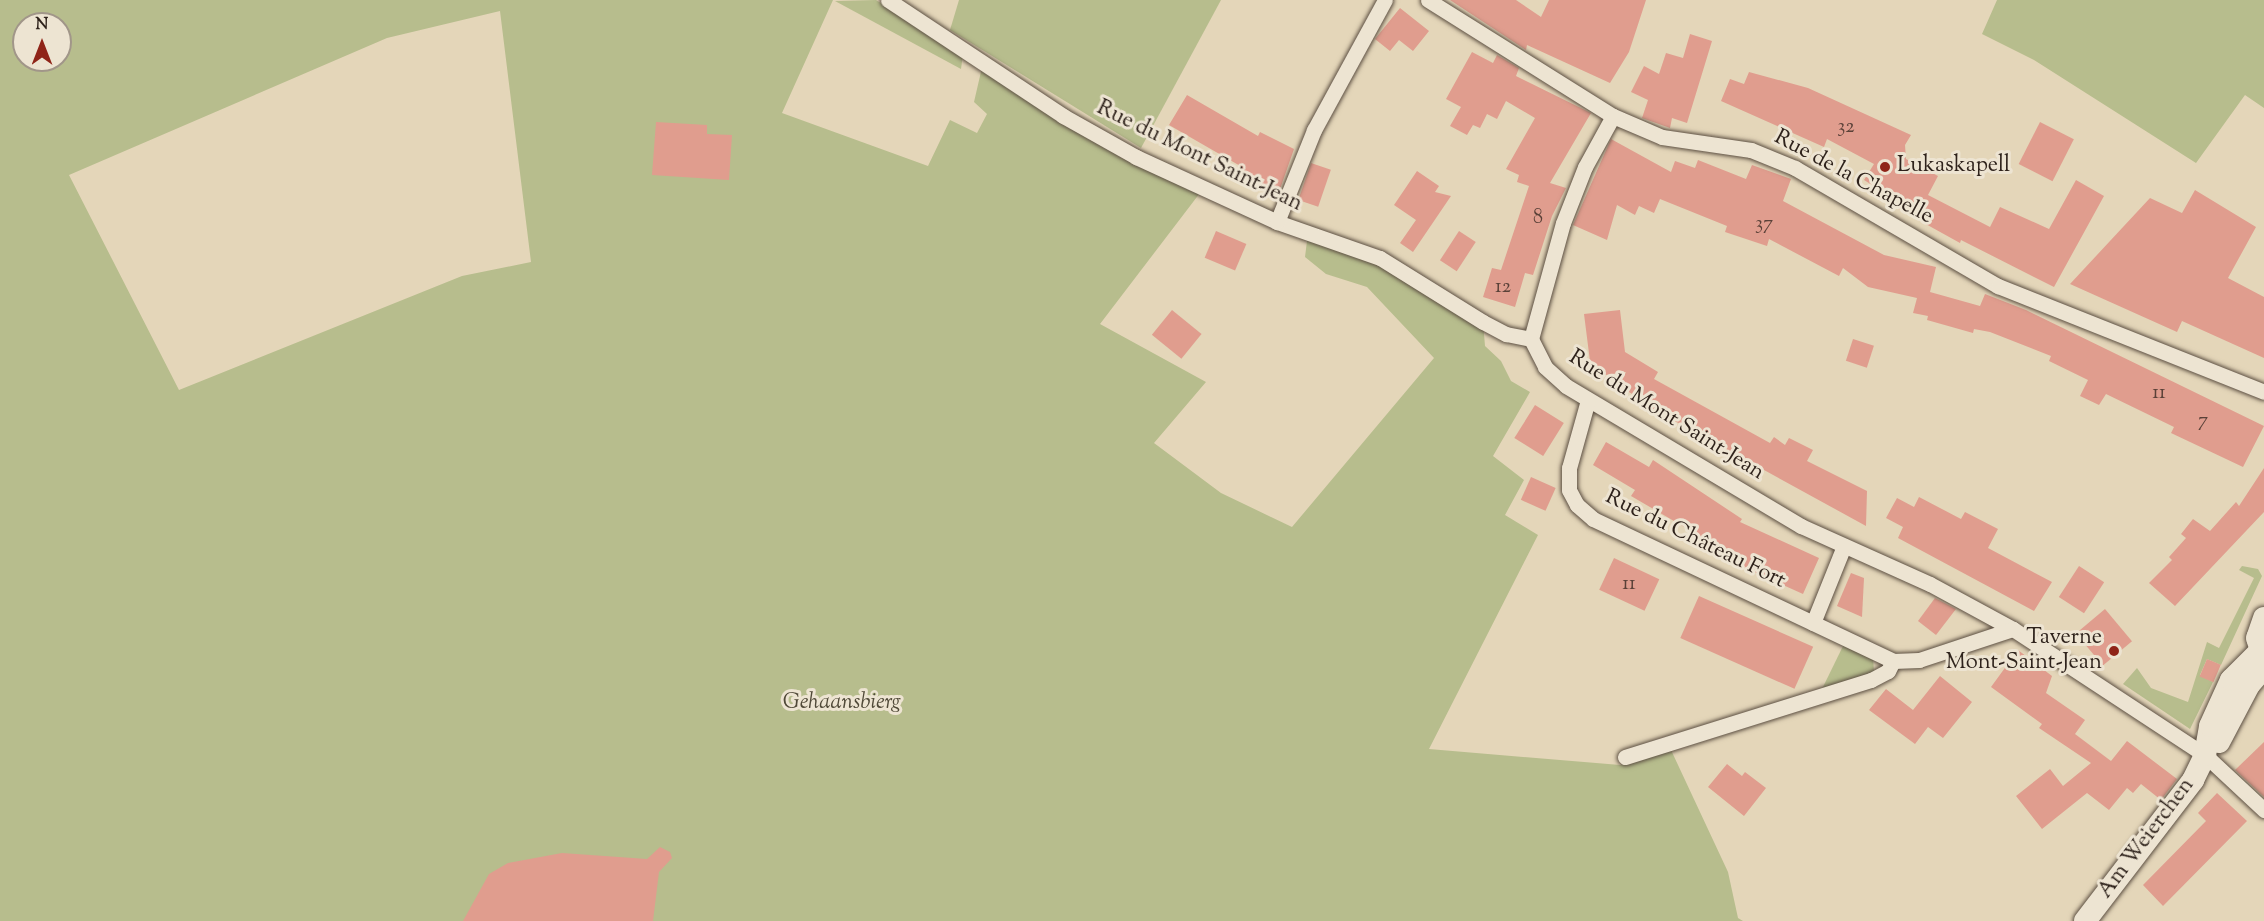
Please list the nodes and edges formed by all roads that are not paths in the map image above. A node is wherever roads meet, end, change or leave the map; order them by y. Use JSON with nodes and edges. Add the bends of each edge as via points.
{"nodes":[{"id":1,"x":888,"y":0,"type":"edge"},
{"id":2,"x":1385,"y":0,"type":"edge"},
{"id":3,"x":1428,"y":0,"type":"edge"},
{"id":4,"x":1613,"y":116,"type":"junction"},
{"id":5,"x":1277,"y":222,"type":"junction"},
{"id":6,"x":1531,"y":339,"type":"junction"},
{"id":7,"x":2264,"y":393,"type":"edge"},
{"id":8,"x":1588,"y":400,"type":"junction"},
{"id":9,"x":1844,"y":546,"type":"junction"},
{"id":10,"x":2264,"y":618,"type":"edge"},
{"id":11,"x":1813,"y":623,"type":"junction"},
{"id":12,"x":2013,"y":628,"type":"junction"},
{"id":13,"x":2262,"y":660,"type":"edge"},
{"id":14,"x":1893,"y":661,"type":"junction"},
{"id":15,"x":2205,"y":755,"type":"junction"},
{"id":16,"x":1625,"y":757,"type":"dead end"},
{"id":17,"x":2264,"y":810,"type":"edge"},
{"id":18,"x":2085,"y":921,"type":"edge"}],
"edges":[{"from":1,"to":5,"type":"street","name":"Rue du Mont Saint-Jean","via":[[1063,116],[1136,157]]},
{"from":2,"to":5,"type":"street","via":[[1314,130]]},
{"from":3,"to":4,"type":"street","name":"Rue de la Chapelle"},
{"from":4,"to":6,"type":"street","via":[[1585,167],[1563,224]]},
{"from":4,"to":7,"type":"street","name":"Rue de la Chapelle","via":[[1662,137],[1751,150],[1795,168],[1998,286]]},
{"from":5,"to":6,"type":"street","name":"Rue du Mont Saint-Jean","via":[[1380,258],[1483,322],[1506,334]]},
{"from":6,"to":8,"type":"street","name":"Rue du Mont Saint-Jean","via":[[1545,367]]},
{"from":8,"to":9,"type":"street","name":"Rue du Mont Saint-Jean","via":[[1801,526]]},
{"from":8,"to":11,"type":"street","name":"Rue du Château Fort","via":[[1569,468],[1569,490],[1577,505],[1593,519]]},
{"from":9,"to":11,"type":"street"},
{"from":9,"to":12,"type":"street","name":"Rue du Mont Saint-Jean","via":[[1930,584]]},
{"from":10,"to":13,"type":"main road","via":[[2257,638]]},
{"from":11,"to":14,"type":"street","name":"Rue du Château Fort"},
{"from":12,"to":14,"type":"street","name":"Rue du Château Fort","via":[[1919,660]]},
{"from":12,"to":15,"type":"street","name":"Rue du Mont Saint-Jean"},
{"from":13,"to":15,"type":"main road","name":"Am Weierchen","via":[[2231,680],[2210,726]]},
{"from":14,"to":16,"type":"street","via":[[1888,671],[1871,680]]},
{"from":15,"to":17,"type":"street","name":"Rue du Mont Saint-Jean"},
{"from":15,"to":18,"type":"main road","name":"Am Weierchen","via":[[2179,801]]}]}
